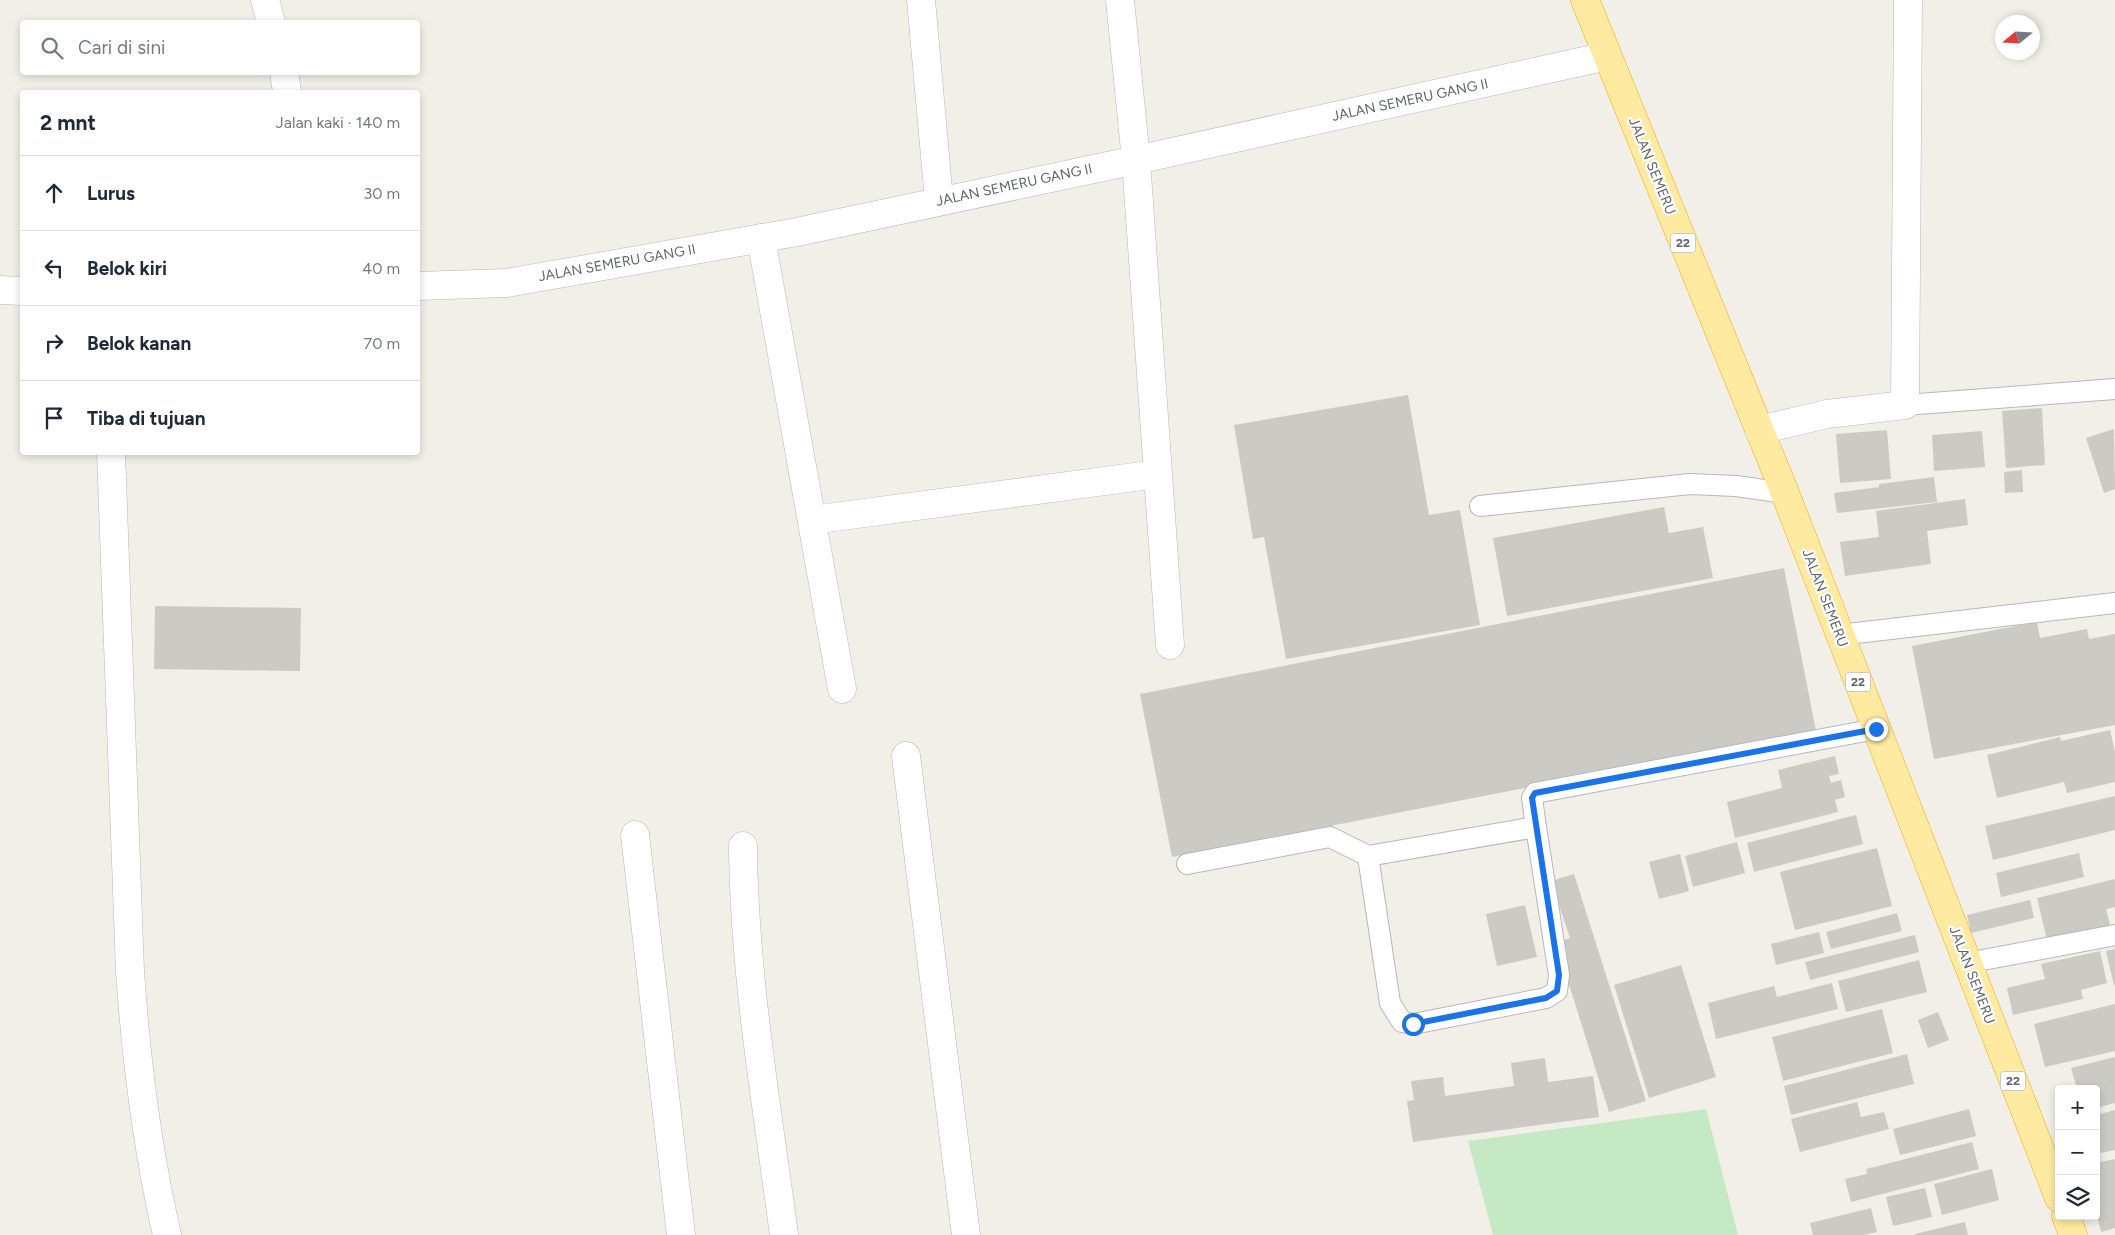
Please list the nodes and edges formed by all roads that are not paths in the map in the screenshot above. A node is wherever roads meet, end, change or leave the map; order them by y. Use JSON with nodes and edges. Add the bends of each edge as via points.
{"nodes":[{"id":1,"x":265,"y":0,"type":"edge"},
{"id":2,"x":921,"y":0,"type":"edge"},
{"id":3,"x":1120,"y":0,"type":"edge"},
{"id":4,"x":1585,"y":0,"type":"edge"},
{"id":5,"x":1908,"y":0,"type":"edge"},
{"id":6,"x":270,"y":20,"type":"edge"},
{"id":7,"x":1607,"y":56,"type":"junction"},
{"id":8,"x":285,"y":75,"type":"edge"},
{"id":9,"x":288,"y":90,"type":"edge"},
{"id":10,"x":1136,"y":160,"type":"junction"},
{"id":11,"x":939,"y":200,"type":"junction"},
{"id":12,"x":761,"y":238,"type":"junction"},
{"id":13,"x":420,"y":286,"type":"edge"},
{"id":14,"x":0,"y":290,"type":"edge"},
{"id":15,"x":20,"y":291,"type":"edge"},
{"id":16,"x":2115,"y":389,"type":"edge"},
{"id":17,"x":1905,"y":404,"type":"junction"},
{"id":18,"x":1759,"y":430,"type":"junction"},
{"id":19,"x":111,"y":455,"type":"edge"},
{"id":20,"x":1157,"y":474,"type":"junction"},
{"id":21,"x":1785,"y":493,"type":"junction"},
{"id":22,"x":1480,"y":506,"type":"dead end"},
{"id":23,"x":812,"y":520,"type":"junction"},
{"id":24,"x":2115,"y":603,"type":"edge"},
{"id":25,"x":1839,"y":635,"type":"junction"},
{"id":26,"x":1170,"y":645,"type":"dead end"},
{"id":27,"x":842,"y":688,"type":"dead end"},
{"id":28,"x":1876,"y":729,"type":"junction"},
{"id":29,"x":906,"y":756,"type":"dead end"},
{"id":30,"x":1536,"y":827,"type":"junction"},
{"id":31,"x":635,"y":835,"type":"dead end"},
{"id":32,"x":743,"y":846,"type":"dead end"},
{"id":33,"x":1368,"y":856,"type":"junction"},
{"id":34,"x":1187,"y":864,"type":"dead end"},
{"id":35,"x":2115,"y":935,"type":"edge"},
{"id":36,"x":1967,"y":964,"type":"junction"},
{"id":37,"x":2055,"y":1188,"type":"edge"},
{"id":38,"x":2067,"y":1220,"type":"edge"},
{"id":39,"x":167,"y":1235,"type":"edge"},
{"id":40,"x":681,"y":1235,"type":"edge"},
{"id":41,"x":784,"y":1235,"type":"edge"},
{"id":42,"x":966,"y":1235,"type":"edge"},
{"id":43,"x":2073,"y":1235,"type":"edge"}],
"edges":[{"from":1,"to":6,"type":"street"},
{"from":2,"to":11,"type":"street"},
{"from":3,"to":10,"type":"street"},
{"from":4,"to":7,"type":"highway","name":"JALAN SEMERU","number":"22"},
{"from":5,"to":17,"type":"street"},
{"from":7,"to":10,"type":"street","name":"JALAN SEMERU GANG II"},
{"from":7,"to":18,"type":"highway","name":"JALAN SEMERU","number":"22"},
{"from":8,"to":9,"type":"street"},
{"from":10,"to":11,"type":"street","name":"JALAN SEMERU GANG II"},
{"from":10,"to":20,"type":"street"},
{"from":11,"to":12,"type":"street","name":"JALAN SEMERU GANG II"},
{"from":12,"to":13,"type":"street","name":"JALAN SEMERU GANG II","via":[[508,283]]},
{"from":12,"to":23,"type":"street"},
{"from":14,"to":15,"type":"street"},
{"from":16,"to":17,"type":"lane"},
{"from":17,"to":18,"type":"street","via":[[1827,414]]},
{"from":18,"to":21,"type":"highway","name":"JALAN SEMERU","number":"22"},
{"from":19,"to":39,"type":"street","via":[[134,1039],[157,1191]]},
{"from":20,"to":23,"type":"street"},
{"from":20,"to":26,"type":"street"},
{"from":21,"to":22,"type":"lane","via":[[1690,484]]},
{"from":21,"to":25,"type":"highway","name":"JALAN SEMERU","number":"22"},
{"from":23,"to":27,"type":"street"},
{"from":24,"to":25,"type":"lane"},
{"from":25,"to":28,"type":"highway","name":"JALAN SEMERU","number":"22"},
{"from":28,"to":30,"type":"lane","via":[[1535,793],[1532,798]]},
{"from":28,"to":36,"type":"highway","name":"JALAN SEMERU","number":"22"},
{"from":29,"to":42,"type":"street"},
{"from":30,"to":33,"type":"lane"},
{"from":30,"to":33,"type":"lane","via":[[1559,975],[1557,991],[1546,998],[1413,1024],[1402,1022],[1390,1003]]},
{"from":31,"to":40,"type":"street"},
{"from":32,"to":41,"type":"street","via":[[743,888],[752,990]]},
{"from":33,"to":34,"type":"lane","via":[[1330,837]]},
{"from":35,"to":36,"type":"lane"},
{"from":36,"to":37,"type":"highway","name":"JALAN SEMERU","number":"22"},
{"from":38,"to":43,"type":"highway"}]}
